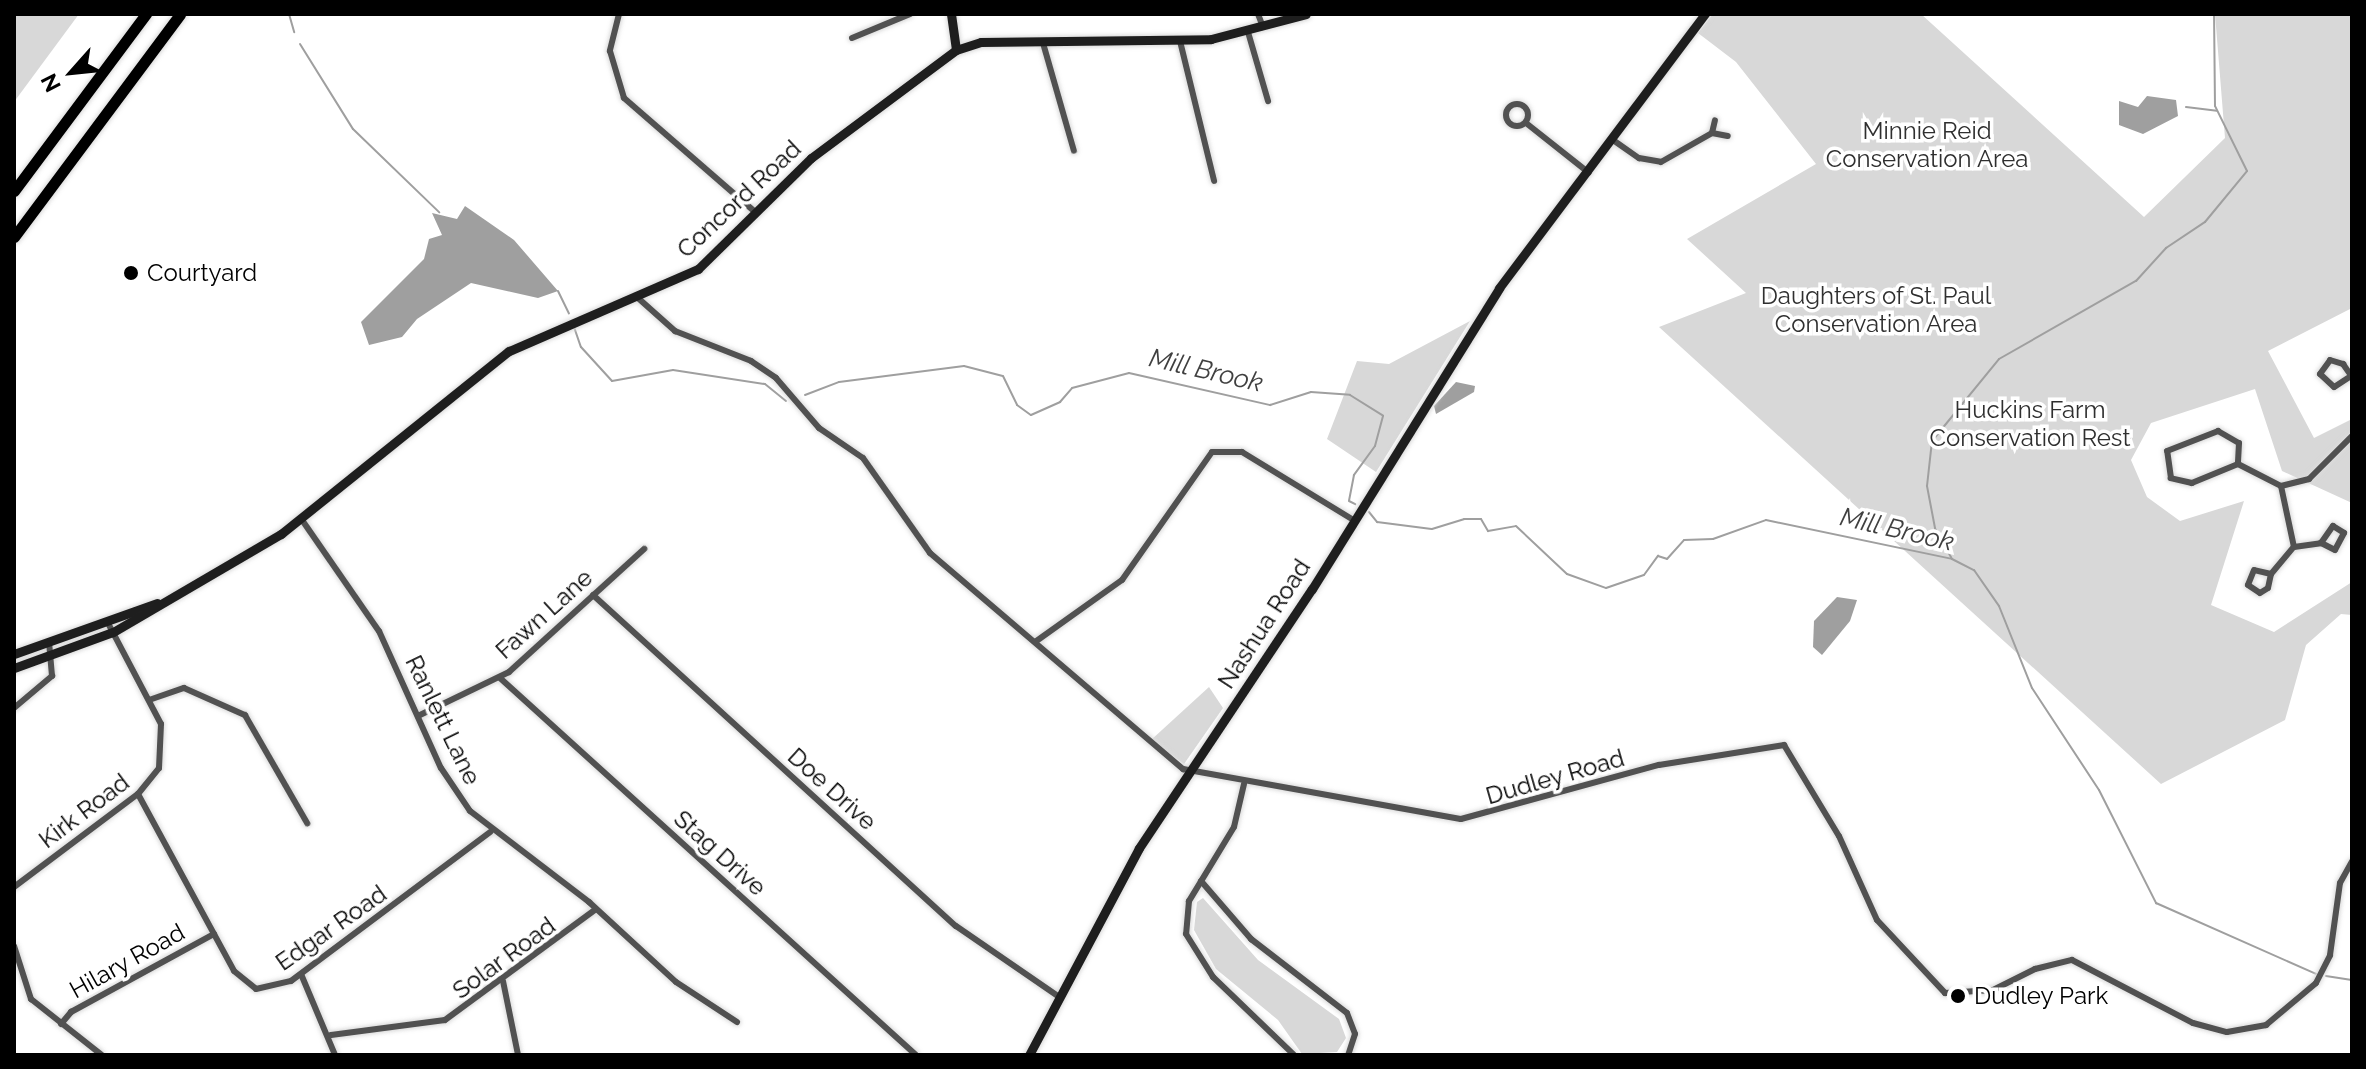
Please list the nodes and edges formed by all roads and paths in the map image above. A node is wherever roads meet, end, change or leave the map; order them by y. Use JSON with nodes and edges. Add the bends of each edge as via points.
{"nodes":[{"id":1,"x":146,"y":14,"type":"edge"},
{"id":2,"x":180,"y":14,"type":"edge"},
{"id":3,"x":619,"y":14,"type":"edge"},
{"id":4,"x":910,"y":14,"type":"edge"},
{"id":5,"x":951,"y":14,"type":"edge"},
{"id":6,"x":1258,"y":14,"type":"edge"},
{"id":7,"x":1306,"y":14,"type":"edge"},
{"id":8,"x":1705,"y":14,"type":"edge"},
{"id":9,"x":1263,"y":27,"type":"junction"},
{"id":10,"x":1248,"y":32,"type":"junction"},
{"id":11,"x":852,"y":38,"type":"dead end"},
{"id":12,"x":1180,"y":41,"type":"junction"},
{"id":13,"x":1043,"y":43,"type":"junction"},
{"id":14,"x":956,"y":50,"type":"junction"},
{"id":15,"x":1268,"y":101,"type":"dead end"},
{"id":16,"x":1715,"y":120,"type":"dead end"},
{"id":17,"x":1526,"y":123,"type":"dead end"},
{"id":18,"x":1712,"y":133,"type":"junction"},
{"id":19,"x":1728,"y":136,"type":"dead end"},
{"id":20,"x":1613,"y":140,"type":"junction"},
{"id":21,"x":1074,"y":151,"type":"dead end"},
{"id":22,"x":1589,"y":173,"type":"junction"},
{"id":23,"x":1214,"y":181,"type":"dead end"},
{"id":24,"x":14,"y":191,"type":"edge"},
{"id":25,"x":755,"y":212,"type":"junction"},
{"id":26,"x":14,"y":237,"type":"edge"},
{"id":27,"x":638,"y":298,"type":"junction"},
{"id":28,"x":2351,"y":377,"type":"edge"},
{"id":29,"x":2352,"y":436,"type":"edge"},
{"id":30,"x":2238,"y":464,"type":"junction"},
{"id":31,"x":2281,"y":486,"type":"junction"},
{"id":32,"x":302,"y":520,"type":"junction"},
{"id":33,"x":1355,"y":521,"type":"junction"},
{"id":34,"x":2321,"y":543,"type":"junction"},
{"id":35,"x":2294,"y":547,"type":"junction"},
{"id":36,"x":644,"y":549,"type":"dead end"},
{"id":37,"x":2271,"y":574,"type":"junction"},
{"id":38,"x":593,"y":595,"type":"junction"},
{"id":39,"x":110,"y":628,"type":"junction"},
{"id":40,"x":1035,"y":642,"type":"junction"},
{"id":41,"x":49,"y":643,"type":"junction"},
{"id":42,"x":14,"y":654,"type":"edge"},
{"id":43,"x":53,"y":658,"type":"junction"},
{"id":44,"x":14,"y":668,"type":"edge"},
{"id":45,"x":500,"y":678,"type":"junction"},
{"id":46,"x":149,"y":700,"type":"junction"},
{"id":47,"x":14,"y":708,"type":"edge"},
{"id":48,"x":418,"y":716,"type":"junction"},
{"id":49,"x":1190,"y":771,"type":"junction"},
{"id":50,"x":1244,"y":784,"type":"junction"},
{"id":51,"x":138,"y":794,"type":"junction"},
{"id":52,"x":307,"y":823,"type":"dead end"},
{"id":53,"x":490,"y":832,"type":"junction"},
{"id":54,"x":2352,"y":861,"type":"edge"},
{"id":55,"x":1201,"y":881,"type":"junction"},
{"id":56,"x":14,"y":887,"type":"edge"},
{"id":57,"x":596,"y":909,"type":"junction"},
{"id":58,"x":214,"y":934,"type":"junction"},
{"id":59,"x":14,"y":946,"type":"edge"},
{"id":60,"x":301,"y":974,"type":"junction"},
{"id":61,"x":503,"y":981,"type":"junction"},
{"id":62,"x":1058,"y":996,"type":"junction"},
{"id":63,"x":737,"y":1022,"type":"dead end"},
{"id":64,"x":61,"y":1024,"type":"junction"},
{"id":65,"x":331,"y":1035,"type":"junction"},
{"id":66,"x":102,"y":1055,"type":"edge"},
{"id":67,"x":335,"y":1055,"type":"edge"},
{"id":68,"x":518,"y":1055,"type":"edge"},
{"id":69,"x":916,"y":1055,"type":"edge"},
{"id":70,"x":1029,"y":1055,"type":"edge"},
{"id":71,"x":1294,"y":1055,"type":"edge"},
{"id":72,"x":1348,"y":1055,"type":"edge"}],
"edges":[{"from":1,"to":24,"type":"highway"},
{"from":2,"to":26,"type":"highway"},
{"from":3,"to":25,"type":"street","via":[[610,51],[624,98]]},
{"from":4,"to":11,"type":"street"},
{"from":5,"to":14,"type":"main road"},
{"from":6,"to":9,"type":"street"},
{"from":7,"to":9,"type":"main road","name":"Concord Road"},
{"from":8,"to":20,"type":"main road","name":"Nashua Road"},
{"from":9,"to":10,"type":"main road","name":"Concord Road"},
{"from":10,"to":12,"type":"main road","name":"Concord Road"},
{"from":10,"to":15,"type":"street"},
{"from":12,"to":13,"type":"main road","name":"Concord Road"},
{"from":12,"to":23,"type":"street"},
{"from":13,"to":14,"type":"main road","name":"Concord Road","via":[[981,42]]},
{"from":13,"to":21,"type":"street"},
{"from":14,"to":25,"type":"main road","name":"Concord Road","via":[[811,158]]},
{"from":16,"to":18,"type":"street"},
{"from":17,"to":22,"type":"street"},
{"from":18,"to":19,"type":"street"},
{"from":18,"to":20,"type":"street","via":[[1662,162],[1639,158]]},
{"from":20,"to":22,"type":"main road","name":"Nashua Road"},
{"from":22,"to":33,"type":"main road","name":"Nashua Road","via":[[1499,288]]},
{"from":25,"to":27,"type":"main road","name":"Concord Road","via":[[710,260]]},
{"from":27,"to":32,"type":"main road","name":"Concord Road","via":[[509,351]]},
{"from":27,"to":40,"type":"street","name":"Dudley Road","via":[[675,331],[751,361],[776,378],[819,428],[863,458],[915,539]]},
{"from":28,"to":28,"type":"street","via":[[2334,387],[2320,374],[2330,360],[2343,364]]},
{"from":29,"to":31,"type":"street","via":[[2327,467]]},
{"from":30,"to":30,"type":"street","via":[[2183,483],[2171,478],[2165,464],[2177,443],[2218,431],[2239,443]]},
{"from":30,"to":31,"type":"street"},
{"from":31,"to":35,"type":"street"},
{"from":32,"to":39,"type":"main road","name":"Concord Road"},
{"from":32,"to":48,"type":"street","name":"Ranlett Lane","via":[[373,621]]},
{"from":33,"to":40,"type":"street","via":[[1242,452],[1212,452],[1122,580]]},
{"from":33,"to":49,"type":"main road","name":"Nashua Road"},
{"from":34,"to":34,"type":"street","via":[[2328,528],[2344,533],[2335,550]]},
{"from":34,"to":35,"type":"street"},
{"from":35,"to":37,"type":"street"},
{"from":36,"to":38,"type":"street","name":"Fawn Lane"},
{"from":37,"to":37,"type":"street","via":[[2272,583],[2260,593],[2248,585],[2254,570]]},
{"from":38,"to":45,"type":"street","name":"Fawn Lane"},
{"from":38,"to":62,"type":"street","name":"Doe Drive","via":[[956,926]]},
{"from":39,"to":41,"type":"main road","name":"Concord Road"},
{"from":39,"to":43,"type":"main road","name":"Concord Road"},
{"from":39,"to":46,"type":"street","name":"Kirk Road"},
{"from":40,"to":49,"type":"street","name":"Dudley Road","via":[[1139,738]]},
{"from":41,"to":42,"type":"main road","name":"Concord Road"},
{"from":41,"to":43,"type":"street"},
{"from":43,"to":44,"type":"main road","name":"Concord Road"},
{"from":43,"to":47,"type":"street","via":[[52,676]]},
{"from":45,"to":48,"type":"street","name":"Fawn Lane"},
{"from":45,"to":69,"type":"street","name":"Stag Drive"},
{"from":46,"to":51,"type":"street","name":"Kirk Road","via":[[163,731],[163,754],[154,778]]},
{"from":46,"to":52,"type":"street","via":[[184,688],[245,715]]},
{"from":48,"to":53,"type":"street","name":"Ranlett Lane","via":[[451,786]]},
{"from":49,"to":50,"type":"street","name":"Dudley Road"},
{"from":49,"to":62,"type":"main road","name":"Nashua Road","via":[[1128,867]]},
{"from":50,"to":54,"type":"street","name":"Dudley Road","via":[[1475,819],[1659,765],[1784,745],[1839,836],[1877,920],[1945,993],[1993,990],[2035,969],[2072,960],[2193,1023],[2227,1032],[2266,1025],[2316,983],[2330,955],[2340,883]]},
{"from":50,"to":55,"type":"street","via":[[1234,827]]},
{"from":51,"to":56,"type":"street","name":"Kirk Road"},
{"from":51,"to":58,"type":"street","name":"Edgar Road"},
{"from":53,"to":57,"type":"street","name":"Ranlett Lane"},
{"from":53,"to":60,"type":"street","name":"Edgar Road"},
{"from":55,"to":71,"type":"street","via":[[1185,915],[1189,942],[1213,977]]},
{"from":55,"to":72,"type":"street","via":[[1251,939],[1347,1013],[1355,1034]]},
{"from":57,"to":61,"type":"street","name":"Solar Road"},
{"from":57,"to":63,"type":"street","name":"Ranlett Lane","via":[[676,982]]},
{"from":58,"to":60,"type":"street","name":"Edgar Road","via":[[250,986],[270,989]]},
{"from":58,"to":64,"type":"street","name":"Hilary Road"},
{"from":59,"to":64,"type":"street","via":[[27,993]]},
{"from":60,"to":65,"type":"street"},
{"from":61,"to":65,"type":"street","name":"Solar Road","via":[[445,1020]]},
{"from":61,"to":68,"type":"street"},
{"from":62,"to":70,"type":"main road","name":"Nashua Road"},
{"from":64,"to":66,"type":"street"},
{"from":65,"to":67,"type":"street"}]}
